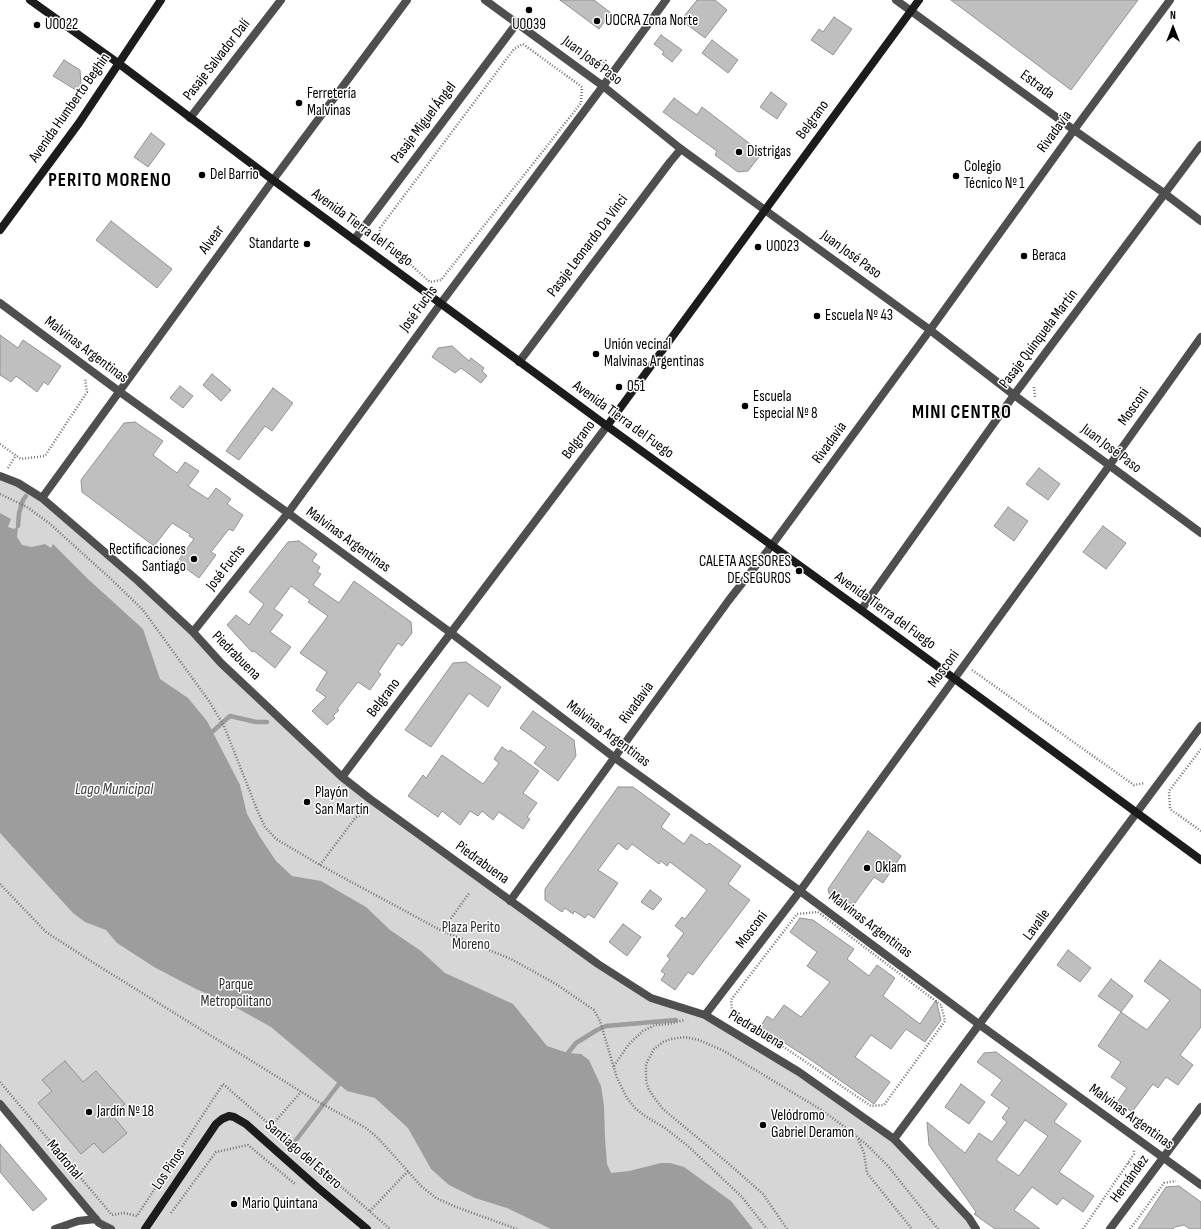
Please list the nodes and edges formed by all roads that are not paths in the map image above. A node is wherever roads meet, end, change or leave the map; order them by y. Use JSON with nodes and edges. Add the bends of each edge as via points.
{"nodes":[{"id":1,"x":30,"y":0,"type":"edge"},
{"id":2,"x":161,"y":0,"type":"edge"},
{"id":3,"x":281,"y":0,"type":"edge"},
{"id":4,"x":407,"y":0,"type":"edge"},
{"id":5,"x":485,"y":0,"type":"edge"},
{"id":6,"x":666,"y":0,"type":"edge"},
{"id":7,"x":896,"y":0,"type":"edge"},
{"id":8,"x":919,"y":0,"type":"edge"},
{"id":9,"x":1170,"y":0,"type":"edge"},
{"id":10,"x":911,"y":11,"type":"junction"},
{"id":11,"x":517,"y":23,"type":"junction"},
{"id":12,"x":118,"y":63,"type":"junction"},
{"id":13,"x":603,"y":86,"type":"junction"},
{"id":14,"x":190,"y":118,"type":"junction"},
{"id":15,"x":1074,"y":130,"type":"junction"},
{"id":16,"x":1201,"y":145,"type":"edge"},
{"id":17,"x":681,"y":149,"type":"junction"},
{"id":18,"x":273,"y":180,"type":"junction"},
{"id":19,"x":1164,"y":193,"type":"junction"},
{"id":20,"x":765,"y":210,"type":"junction"},
{"id":21,"x":1201,"y":221,"type":"edge"},
{"id":22,"x":0,"y":230,"type":"edge"},
{"id":23,"x":354,"y":240,"type":"junction"},
{"id":24,"x":0,"y":303,"type":"edge"},
{"id":25,"x":441,"y":303,"type":"junction"},
{"id":26,"x":930,"y":330,"type":"junction"},
{"id":27,"x":1201,"y":337,"type":"edge"},
{"id":28,"x":519,"y":362,"type":"junction"},
{"id":29,"x":120,"y":392,"type":"junction"},
{"id":30,"x":1014,"y":395,"type":"junction"},
{"id":31,"x":607,"y":426,"type":"junction"},
{"id":32,"x":1109,"y":466,"type":"junction"},
{"id":33,"x":0,"y":476,"type":"edge"},
{"id":34,"x":42,"y":498,"type":"junction"},
{"id":35,"x":288,"y":513,"type":"junction"},
{"id":36,"x":1201,"y":533,"type":"edge"},
{"id":37,"x":772,"y":545,"type":"junction"},
{"id":38,"x":861,"y":610,"type":"junction"},
{"id":39,"x":193,"y":632,"type":"junction"},
{"id":40,"x":451,"y":633,"type":"junction"},
{"id":41,"x":954,"y":679,"type":"junction"},
{"id":42,"x":1201,"y":726,"type":"edge"},
{"id":43,"x":615,"y":758,"type":"junction"},
{"id":44,"x":342,"y":777,"type":"junction"},
{"id":45,"x":1137,"y":813,"type":"junction"},
{"id":46,"x":1201,"y":860,"type":"edge"},
{"id":47,"x":800,"y":891,"type":"junction"},
{"id":48,"x":510,"y":901,"type":"junction"},
{"id":49,"x":705,"y":1015,"type":"junction"},
{"id":50,"x":980,"y":1025,"type":"junction"},
{"id":51,"x":0,"y":1104,"type":"edge"},
{"id":52,"x":1201,"y":1107,"type":"edge"},
{"id":53,"x":216,"y":1124,"type":"joint"},
{"id":54,"x":894,"y":1139,"type":"junction"},
{"id":55,"x":1163,"y":1157,"type":"junction"},
{"id":56,"x":1201,"y":1185,"type":"edge"},
{"id":57,"x":96,"y":1219,"type":"junction"},
{"id":58,"x":54,"y":1229,"type":"edge"},
{"id":59,"x":111,"y":1229,"type":"edge"},
{"id":60,"x":145,"y":1229,"type":"edge"},
{"id":61,"x":367,"y":1229,"type":"edge"},
{"id":62,"x":976,"y":1229,"type":"edge"},
{"id":63,"x":1110,"y":1229,"type":"edge"}],
"edges":[{"from":1,"to":12,"type":"street","name":"Avenida Tierra del Fuego"},
{"from":2,"to":12,"type":"street","name":"Avenida Humberto Beghin"},
{"from":3,"to":14,"type":"street","name":"Pasaje Salvador Dalí"},
{"from":4,"to":18,"type":"street","name":"Alvear"},
{"from":5,"to":11,"type":"street","name":"Juan José Paso"},
{"from":6,"to":13,"type":"street","name":"José Fuchs"},
{"from":7,"to":10,"type":"street","name":"Estrada"},
{"from":8,"to":10,"type":"street","name":"Belgrano"},
{"from":9,"to":15,"type":"street","name":"Rivadavia"},
{"from":10,"to":15,"type":"street","name":"Estrada"},
{"from":10,"to":20,"type":"street","name":"Belgrano"},
{"from":11,"to":13,"type":"street","name":"Juan José Paso"},
{"from":11,"to":23,"type":"street","name":"Pasaje Miguel Ángel"},
{"from":12,"to":14,"type":"street","name":"Avenida Tierra del Fuego"},
{"from":12,"to":22,"type":"street","name":"Avenida Humberto Beghin","via":[[79,123]]},
{"from":13,"to":17,"type":"street","name":"Juan José Paso"},
{"from":13,"to":25,"type":"street","name":"José Fuchs"},
{"from":14,"to":18,"type":"street","name":"Avenida Tierra del Fuego"},
{"from":15,"to":19,"type":"street","name":"Estrada"},
{"from":15,"to":26,"type":"street","name":"Rivadavia"},
{"from":16,"to":19,"type":"street","name":"Pasaje Quinquela Martín"},
{"from":17,"to":20,"type":"street","name":"Juan José Paso"},
{"from":17,"to":28,"type":"street","name":"Pasaje Leonardo Da Vinci"},
{"from":18,"to":23,"type":"street","name":"Avenida Tierra del Fuego"},
{"from":18,"to":29,"type":"street","name":"Alvear"},
{"from":19,"to":21,"type":"street","name":"Estrada"},
{"from":19,"to":30,"type":"street","name":"Pasaje Quinquela Martín"},
{"from":20,"to":26,"type":"street","name":"Juan José Paso"},
{"from":20,"to":31,"type":"street","name":"Belgrano"},
{"from":23,"to":25,"type":"street","name":"Avenida Tierra del Fuego"},
{"from":24,"to":29,"type":"street","name":"Malvinas Argentinas"},
{"from":25,"to":28,"type":"street","name":"Avenida Tierra del Fuego"},
{"from":25,"to":35,"type":"street","name":"José Fuchs"},
{"from":26,"to":30,"type":"street","name":"Juan José Paso"},
{"from":26,"to":37,"type":"street","name":"Rivadavia"},
{"from":27,"to":32,"type":"street","name":"Mosconi"},
{"from":28,"to":31,"type":"street","name":"Avenida Tierra del Fuego"},
{"from":29,"to":34,"type":"street","name":"Alvear"},
{"from":29,"to":35,"type":"street","name":"Malvinas Argentinas"},
{"from":30,"to":32,"type":"street","name":"Juan José Paso"},
{"from":30,"to":38,"type":"street","name":"Pasaje Quinquela Martín"},
{"from":31,"to":37,"type":"street","name":"Avenida Tierra del Fuego"},
{"from":31,"to":40,"type":"street","name":"Belgrano"},
{"from":32,"to":36,"type":"street","name":"Juan José Paso"},
{"from":32,"to":41,"type":"street","name":"Mosconi"},
{"from":33,"to":34,"type":"street","name":"Piedrabuena","via":[[18,483]]},
{"from":34,"to":39,"type":"street","name":"Piedrabuena"},
{"from":35,"to":39,"type":"street","name":"José Fuchs"},
{"from":35,"to":40,"type":"street","name":"Malvinas Argentinas"},
{"from":37,"to":38,"type":"street","name":"Avenida Tierra del Fuego"},
{"from":37,"to":43,"type":"street","name":"Rivadavia"},
{"from":38,"to":41,"type":"street","name":"Avenida Tierra del Fuego"},
{"from":39,"to":44,"type":"street","name":"Piedrabuena","via":[[221,663]]},
{"from":40,"to":43,"type":"street","name":"Malvinas Argentinas"},
{"from":40,"to":44,"type":"street","name":"Belgrano"},
{"from":41,"to":45,"type":"street","name":"Avenida Tierra del Fuego"},
{"from":41,"to":47,"type":"street","name":"Mosconi"},
{"from":42,"to":45,"type":"street","name":"Lavalle"},
{"from":43,"to":47,"type":"street","name":"Malvinas Argentinas"},
{"from":43,"to":48,"type":"street","name":"Rivadavia"},
{"from":44,"to":48,"type":"street","name":"Piedrabuena"},
{"from":45,"to":46,"type":"street","name":"Avenida Tierra del Fuego"},
{"from":45,"to":50,"type":"street","name":"Lavalle"},
{"from":47,"to":49,"type":"street","name":"Mosconi"},
{"from":47,"to":50,"type":"street","name":"Malvinas Argentinas"},
{"from":48,"to":49,"type":"street","name":"Piedrabuena","via":[[598,964],[651,998]]},
{"from":49,"to":54,"type":"street","name":"Piedrabuena","via":[[799,1072]]},
{"from":50,"to":54,"type":"street","name":"Lavalle"},
{"from":50,"to":55,"type":"street","name":"Malvinas Argentinas"},
{"from":51,"to":57,"type":"street","name":"Madroñal"},
{"from":52,"to":55,"type":"street","name":"Hernández"},
{"from":53,"to":60,"type":"street","name":"Los Pinos"},
{"from":53,"to":61,"type":"street","name":"Santiago del Estero","via":[[229,1116],[246,1124]]},
{"from":54,"to":62,"type":"street","name":"Piedrabuena","via":[[969,1218]]},
{"from":55,"to":56,"type":"street","name":"Malvinas Argentinas"},
{"from":55,"to":63,"type":"street","name":"Hernández"},
{"from":57,"to":58,"type":"street","via":[[78,1221]]},
{"from":57,"to":59,"type":"street","name":"Madroñal"}]}
